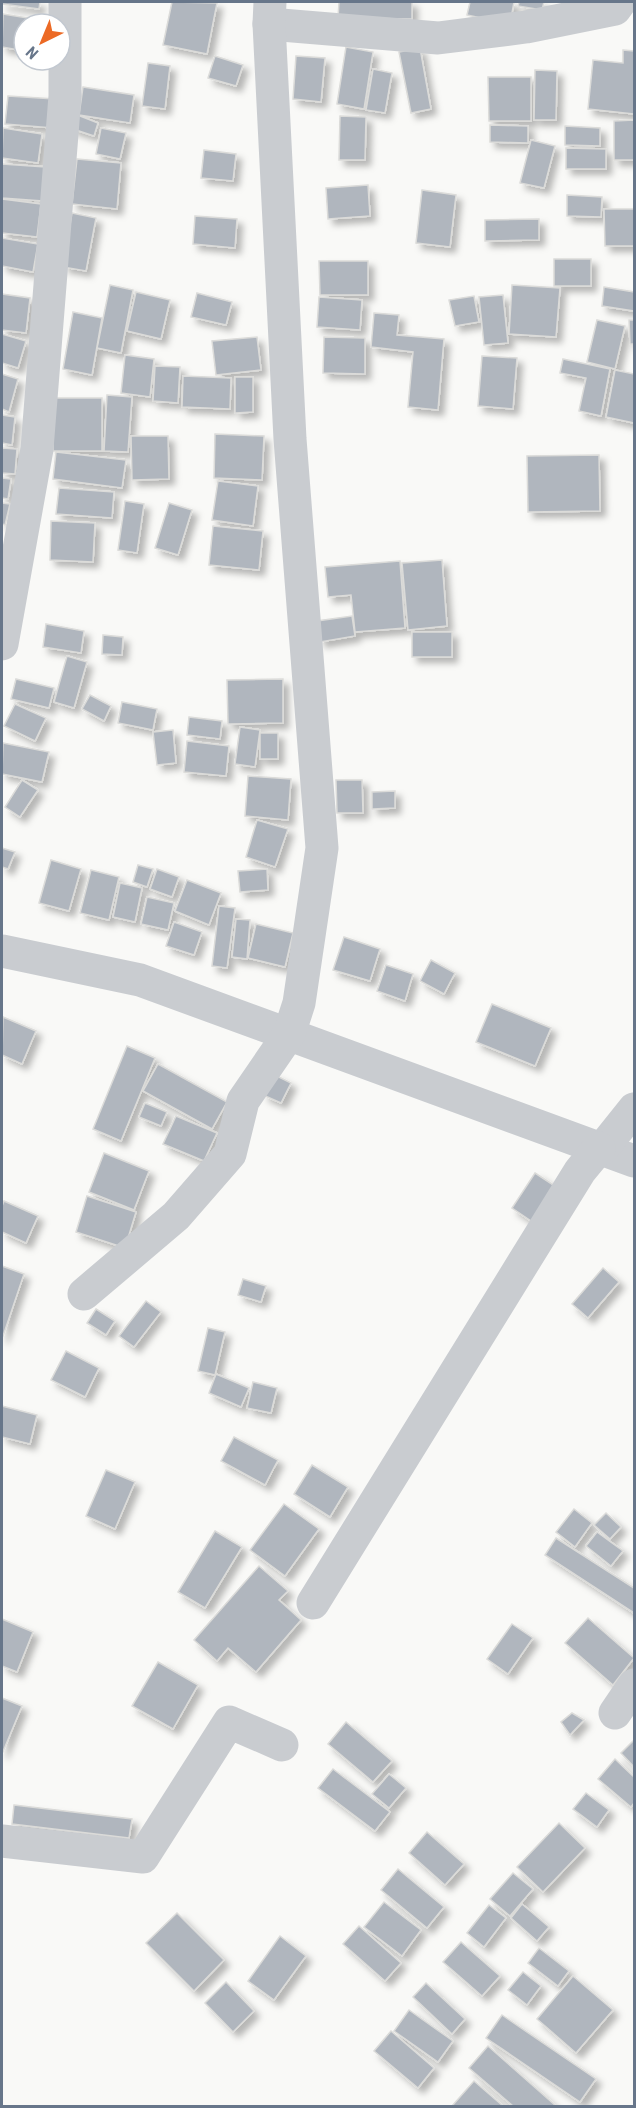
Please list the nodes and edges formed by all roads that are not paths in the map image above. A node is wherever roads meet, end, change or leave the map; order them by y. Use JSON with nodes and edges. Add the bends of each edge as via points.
{"nodes":[{"id":1,"x":65,"y":2,"type":"edge"},
{"id":2,"x":620,"y":2,"type":"edge"},
{"id":3,"x":270,"y":13,"type":"edge"},
{"id":4,"x":2,"y":644,"type":"edge"},
{"id":5,"x":2,"y":951,"type":"edge"},
{"id":6,"x":289,"y":1035,"type":"junction"},
{"id":7,"x":634,"y":1109,"type":"edge"},
{"id":8,"x":601,"y":1148,"type":"junction"},
{"id":9,"x":634,"y":1161,"type":"edge"},
{"id":10,"x":84,"y":1293,"type":"dead end"},
{"id":11,"x":313,"y":1603,"type":"dead end"},
{"id":12,"x":634,"y":1685,"type":"edge"},
{"id":13,"x":615,"y":1713,"type":"dead end"},
{"id":14,"x":282,"y":1745,"type":"dead end"},
{"id":15,"x":2,"y":1841,"type":"edge"}],
"edges":[{"from":1,"to":4,"type":"street","via":[[65,96],[37,449]]},
{"from":2,"to":3,"type":"street","via":[[615,9],[526,27],[438,38]]},
{"from":3,"to":6,"type":"street","via":[[290,440],[322,848],[299,1003]]},
{"from":5,"to":6,"type":"street","via":[[140,980]]},
{"from":6,"to":8,"type":"street"},
{"from":6,"to":10,"type":"street","via":[[243,1101],[230,1154],[176,1216]]},
{"from":7,"to":8,"type":"street"},
{"from":8,"to":9,"type":"street"},
{"from":8,"to":11,"type":"street","via":[[580,1171]]},
{"from":12,"to":13,"type":"street"},
{"from":14,"to":15,"type":"street","via":[[228,1722],[143,1857]]}]}
